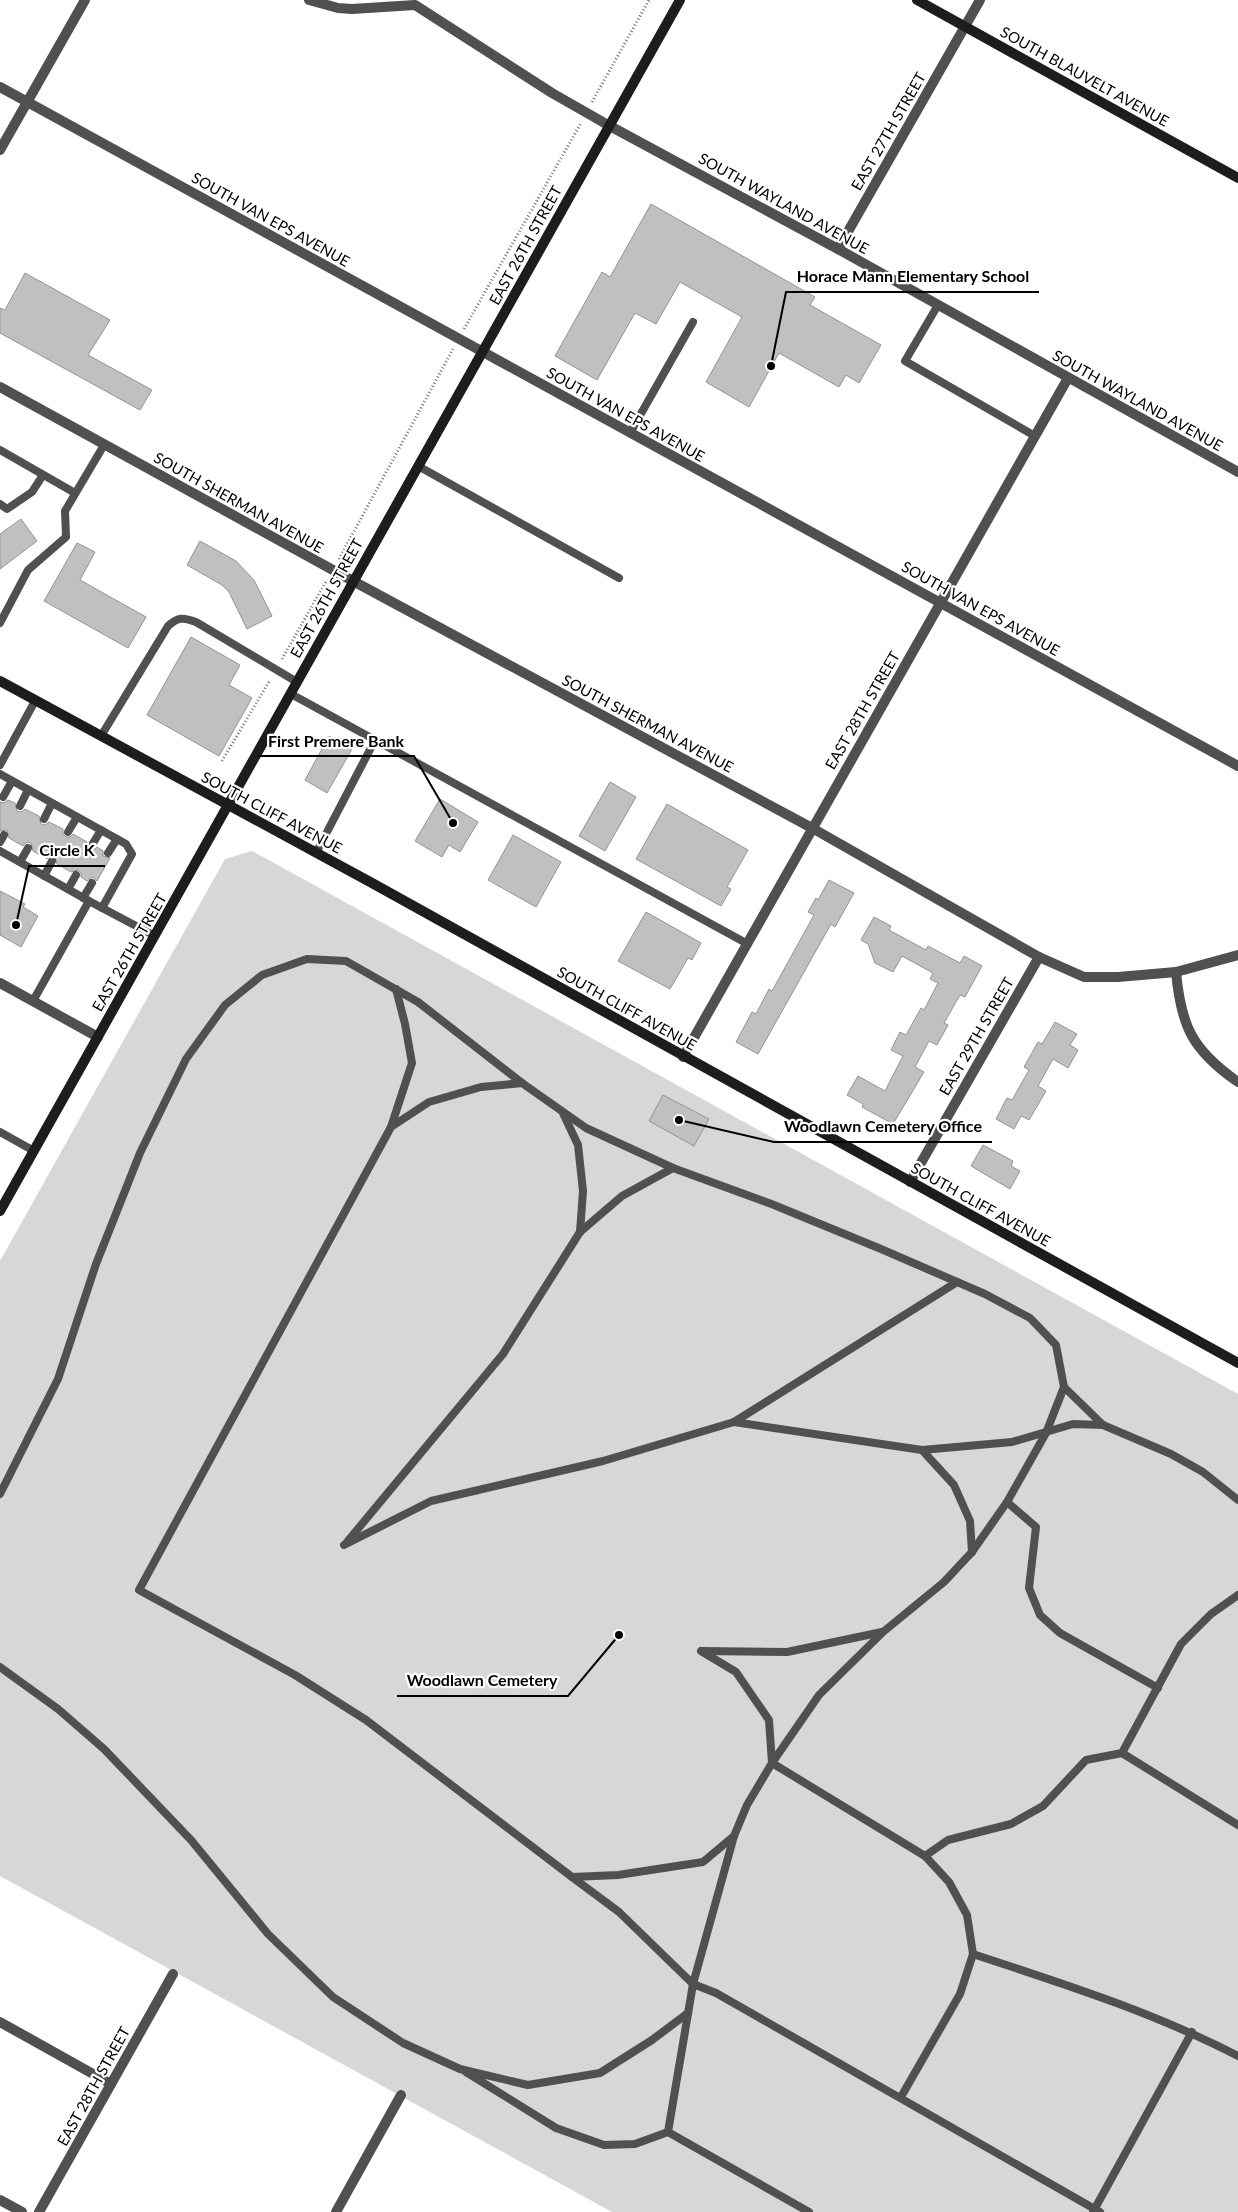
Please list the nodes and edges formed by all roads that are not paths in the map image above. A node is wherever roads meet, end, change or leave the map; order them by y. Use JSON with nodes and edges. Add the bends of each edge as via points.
{"nodes":[{"id":1,"x":85,"y":0,"type":"edge"},
{"id":2,"x":309,"y":0,"type":"edge"},
{"id":3,"x":680,"y":0,"type":"edge"},
{"id":4,"x":917,"y":0,"type":"edge"},
{"id":5,"x":980,"y":0,"type":"edge"},
{"id":6,"x":417,"y":2,"type":"edge"},
{"id":7,"x":964,"y":27,"type":"junction"},
{"id":8,"x":0,"y":86,"type":"edge"},
{"id":9,"x":28,"y":102,"type":"junction"},
{"id":10,"x":608,"y":125,"type":"junction"},
{"id":11,"x":0,"y":150,"type":"edge"},
{"id":12,"x":1238,"y":178,"type":"edge"},
{"id":13,"x":838,"y":249,"type":"junction"},
{"id":14,"x":938,"y":305,"type":"junction"},
{"id":15,"x":693,"y":322,"type":"dead end"},
{"id":16,"x":483,"y":352,"type":"junction"},
{"id":17,"x":1068,"y":378,"type":"junction"},
{"id":18,"x":0,"y":387,"type":"edge"},
{"id":19,"x":630,"y":433,"type":"junction"},
{"id":20,"x":1035,"y":436,"type":"junction"},
{"id":21,"x":104,"y":444,"type":"junction"},
{"id":22,"x":0,"y":450,"type":"edge"},
{"id":23,"x":418,"y":466,"type":"junction"},
{"id":24,"x":1238,"y":472,"type":"edge"},
{"id":25,"x":43,"y":475,"type":"junction"},
{"id":26,"x":75,"y":493,"type":"junction"},
{"id":27,"x":0,"y":504,"type":"edge"},
{"id":28,"x":619,"y":578,"type":"dead end"},
{"id":29,"x":352,"y":581,"type":"junction"},
{"id":30,"x":940,"y":603,"type":"junction"},
{"id":31,"x":0,"y":623,"type":"edge"},
{"id":32,"x":0,"y":681,"type":"edge"},
{"id":33,"x":297,"y":682,"type":"junction"},
{"id":34,"x":291,"y":694,"type":"junction"},
{"id":35,"x":35,"y":701,"type":"junction"},
{"id":36,"x":101,"y":736,"type":"junction"},
{"id":37,"x":375,"y":740,"type":"junction"},
{"id":38,"x":0,"y":765,"type":"edge"},
{"id":39,"x":1238,"y":766,"type":"edge"},
{"id":40,"x":0,"y":774,"type":"edge"},
{"id":41,"x":12,"y":781,"type":"junction"},
{"id":42,"x":28,"y":790,"type":"junction"},
{"id":43,"x":3,"y":797,"type":"dead end"},
{"id":44,"x":52,"y":803,"type":"junction"},
{"id":45,"x":229,"y":805,"type":"junction"},
{"id":46,"x":20,"y":806,"type":"dead end"},
{"id":47,"x":77,"y":817,"type":"junction"},
{"id":48,"x":44,"y":819,"type":"dead end"},
{"id":49,"x":812,"y":828,"type":"junction"},
{"id":50,"x":101,"y":830,"type":"junction"},
{"id":51,"x":68,"y":832,"type":"dead end"},
{"id":52,"x":117,"y":839,"type":"junction"},
{"id":53,"x":92,"y":845,"type":"dead end"},
{"id":54,"x":28,"y":848,"type":"dead end"},
{"id":55,"x":0,"y":851,"type":"edge"},
{"id":56,"x":108,"y":853,"type":"dead end"},
{"id":57,"x":316,"y":853,"type":"junction"},
{"id":58,"x":52,"y":861,"type":"dead end"},
{"id":59,"x":20,"y":862,"type":"junction"},
{"id":60,"x":76,"y":875,"type":"dead end"},
{"id":61,"x":44,"y":876,"type":"junction"},
{"id":62,"x":92,"y":883,"type":"dead end"},
{"id":63,"x":68,"y":889,"type":"junction"},
{"id":64,"x":86,"y":899,"type":"junction"},
{"id":65,"x":102,"y":908,"type":"junction"},
{"id":66,"x":155,"y":936,"type":"junction"},
{"id":67,"x":746,"y":943,"type":"junction"},
{"id":68,"x":1238,"y":955,"type":"edge"},
{"id":69,"x":1039,"y":957,"type":"junction"},
{"id":70,"x":1176,"y":972,"type":"junction"},
{"id":71,"x":0,"y":983,"type":"edge"},
{"id":72,"x":396,"y":989,"type":"junction"},
{"id":73,"x":33,"y":1001,"type":"junction"},
{"id":74,"x":98,"y":1036,"type":"junction"},
{"id":75,"x":682,"y":1057,"type":"junction"},
{"id":76,"x":1238,"y":1082,"type":"edge"},
{"id":77,"x":522,"y":1083,"type":"junction"},
{"id":78,"x":562,"y":1111,"type":"junction"},
{"id":79,"x":390,"y":1127,"type":"junction"},
{"id":80,"x":0,"y":1132,"type":"edge"},
{"id":81,"x":34,"y":1151,"type":"junction"},
{"id":82,"x":673,"y":1168,"type":"junction"},
{"id":83,"x":910,"y":1182,"type":"junction"},
{"id":84,"x":0,"y":1211,"type":"edge"},
{"id":85,"x":580,"y":1232,"type":"junction"},
{"id":86,"x":957,"y":1282,"type":"junction"},
{"id":87,"x":1238,"y":1363,"type":"edge"},
{"id":88,"x":1064,"y":1387,"type":"junction"},
{"id":89,"x":734,"y":1422,"type":"junction"},
{"id":90,"x":1103,"y":1425,"type":"junction"},
{"id":91,"x":1046,"y":1433,"type":"junction"},
{"id":92,"x":922,"y":1450,"type":"junction"},
{"id":93,"x":0,"y":1494,"type":"edge"},
{"id":94,"x":1238,"y":1500,"type":"edge"},
{"id":95,"x":1007,"y":1502,"type":"junction"},
{"id":96,"x":972,"y":1552,"type":"junction"},
{"id":97,"x":1238,"y":1595,"type":"edge"},
{"id":98,"x":883,"y":1632,"type":"junction"},
{"id":99,"x":0,"y":1667,"type":"edge"},
{"id":100,"x":1158,"y":1688,"type":"junction"},
{"id":101,"x":1122,"y":1753,"type":"junction"},
{"id":102,"x":772,"y":1763,"type":"junction"},
{"id":103,"x":1238,"y":1825,"type":"edge"},
{"id":104,"x":734,"y":1836,"type":"junction"},
{"id":105,"x":925,"y":1856,"type":"junction"},
{"id":106,"x":572,"y":1877,"type":"junction"},
{"id":107,"x":973,"y":1954,"type":"junction"},
{"id":108,"x":173,"y":1974,"type":"dead end"},
{"id":109,"x":693,"y":1984,"type":"junction"},
{"id":110,"x":688,"y":2013,"type":"junction"},
{"id":111,"x":0,"y":2022,"type":"edge"},
{"id":112,"x":1192,"y":2032,"type":"junction"},
{"id":113,"x":1238,"y":2056,"type":"edge"},
{"id":114,"x":460,"y":2068,"type":"junction"},
{"id":115,"x":111,"y":2084,"type":"junction"},
{"id":116,"x":401,"y":2095,"type":"dead end"},
{"id":117,"x":901,"y":2098,"type":"junction"},
{"id":118,"x":668,"y":2132,"type":"junction"},
{"id":119,"x":0,"y":2200,"type":"edge"},
{"id":120,"x":1096,"y":2210,"type":"edge"},
{"id":121,"x":22,"y":2212,"type":"edge"},
{"id":122,"x":40,"y":2212,"type":"edge"},
{"id":123,"x":336,"y":2212,"type":"edge"},
{"id":124,"x":809,"y":2212,"type":"edge"}],
"edges":[{"from":1,"to":9,"type":"street"},
{"from":2,"to":6,"type":"street","name":"SOUTH WAYLAND AVENUE","via":[[352,9]]},
{"from":3,"to":10,"type":"main road","name":"EAST 26TH STREET"},
{"from":4,"to":7,"type":"main road","name":"SOUTH BLAUVELT AVENUE"},
{"from":5,"to":7,"type":"street","name":"EAST 27TH STREET"},
{"from":6,"to":10,"type":"street","name":"SOUTH WAYLAND AVENUE"},
{"from":7,"to":12,"type":"main road","name":"SOUTH BLAUVELT AVENUE"},
{"from":7,"to":13,"type":"street","name":"EAST 27TH STREET"},
{"from":8,"to":9,"type":"street","name":"SOUTH VAN EPS AVENUE"},
{"from":9,"to":11,"type":"street"},
{"from":9,"to":16,"type":"street","name":"SOUTH VAN EPS AVENUE"},
{"from":10,"to":13,"type":"street","name":"SOUTH WAYLAND AVENUE"},
{"from":10,"to":16,"type":"main road","name":"EAST 26TH STREET"},
{"from":13,"to":14,"type":"street","name":"SOUTH WAYLAND AVENUE"},
{"from":14,"to":17,"type":"street","name":"SOUTH WAYLAND AVENUE"},
{"from":14,"to":20,"type":"lane","via":[[905,361]]},
{"from":15,"to":19,"type":"lane"},
{"from":16,"to":19,"type":"street","name":"SOUTH VAN EPS AVENUE"},
{"from":16,"to":23,"type":"main road","name":"EAST 26TH STREET"},
{"from":17,"to":20,"type":"street","name":"EAST 28TH STREET"},
{"from":17,"to":24,"type":"street","name":"SOUTH WAYLAND AVENUE"},
{"from":18,"to":21,"type":"street","name":"SOUTH SHERMAN AVENUE"},
{"from":19,"to":30,"type":"street","name":"SOUTH VAN EPS AVENUE"},
{"from":20,"to":30,"type":"street","name":"EAST 28TH STREET"},
{"from":21,"to":26,"type":"lane"},
{"from":21,"to":29,"type":"street","name":"SOUTH SHERMAN AVENUE"},
{"from":22,"to":25,"type":"lane"},
{"from":23,"to":28,"type":"lane"},
{"from":23,"to":29,"type":"main road","name":"EAST 26TH STREET"},
{"from":25,"to":26,"type":"lane"},
{"from":25,"to":27,"type":"lane","via":[[32,492],[7,510]]},
{"from":26,"to":31,"type":"lane","via":[[64,511],[66,537],[28,570]]},
{"from":29,"to":33,"type":"main road","name":"EAST 26TH STREET"},
{"from":29,"to":49,"type":"street","name":"SOUTH SHERMAN AVENUE"},
{"from":30,"to":39,"type":"street","name":"SOUTH VAN EPS AVENUE"},
{"from":30,"to":49,"type":"street","name":"EAST 28TH STREET"},
{"from":32,"to":35,"type":"main road","name":"SOUTH CLIFF AVENUE"},
{"from":33,"to":34,"type":"main road","name":"EAST 26TH STREET"},
{"from":33,"to":36,"type":"lane","via":[[183,617],[168,626]]},
{"from":34,"to":37,"type":"lane"},
{"from":34,"to":45,"type":"main road","name":"EAST 26TH STREET"},
{"from":35,"to":36,"type":"main road","name":"SOUTH CLIFF AVENUE"},
{"from":35,"to":38,"type":"lane"},
{"from":36,"to":45,"type":"main road","name":"SOUTH CLIFF AVENUE"},
{"from":37,"to":57,"type":"lane"},
{"from":37,"to":67,"type":"lane"},
{"from":40,"to":41,"type":"lane"},
{"from":41,"to":42,"type":"lane"},
{"from":41,"to":43,"type":"lane"},
{"from":42,"to":44,"type":"lane"},
{"from":42,"to":46,"type":"lane"},
{"from":44,"to":47,"type":"lane"},
{"from":44,"to":48,"type":"lane"},
{"from":45,"to":57,"type":"main road","name":"SOUTH CLIFF AVENUE"},
{"from":45,"to":66,"type":"main road","name":"EAST 26TH STREET"},
{"from":47,"to":50,"type":"lane"},
{"from":47,"to":51,"type":"lane"},
{"from":49,"to":67,"type":"street","name":"EAST 28TH STREET"},
{"from":49,"to":69,"type":"street","name":"SOUTH SHERMAN AVENUE"},
{"from":50,"to":52,"type":"lane"},
{"from":50,"to":53,"type":"lane"},
{"from":52,"to":56,"type":"lane"},
{"from":52,"to":65,"type":"lane","via":[[126,844],[132,854]]},
{"from":54,"to":59,"type":"lane"},
{"from":55,"to":59,"type":"lane"},
{"from":57,"to":75,"type":"main road","name":"SOUTH CLIFF AVENUE"},
{"from":58,"to":61,"type":"lane"},
{"from":59,"to":61,"type":"lane"},
{"from":60,"to":63,"type":"lane"},
{"from":61,"to":63,"type":"lane"},
{"from":62,"to":64,"type":"lane"},
{"from":63,"to":64,"type":"lane"},
{"from":64,"to":65,"type":"lane"},
{"from":64,"to":73,"type":"lane"},
{"from":65,"to":66,"type":"lane"},
{"from":66,"to":74,"type":"main road","name":"EAST 26TH STREET"},
{"from":67,"to":75,"type":"street","name":"EAST 28TH STREET"},
{"from":68,"to":70,"type":"street","name":"SOUTH SHERMAN AVENUE"},
{"from":69,"to":70,"type":"street","name":"SOUTH SHERMAN AVENUE","via":[[1084,977]]},
{"from":69,"to":83,"type":"street","name":"EAST 29TH STREET"},
{"from":70,"to":76,"type":"street","via":[[1186,1028],[1200,1050]]},
{"from":71,"to":73,"type":"street"},
{"from":72,"to":77,"type":"lane","via":[[418,1002]]},
{"from":72,"to":79,"type":"lane","via":[[412,1063]]},
{"from":72,"to":93,"type":"lane","via":[[346,960],[306,959],[262,975],[225,1006],[186,1059],[140,1153],[96,1264],[58,1379]]},
{"from":73,"to":74,"type":"street"},
{"from":74,"to":81,"type":"main road","name":"EAST 26TH STREET"},
{"from":75,"to":83,"type":"main road","name":"SOUTH CLIFF AVENUE"},
{"from":77,"to":78,"type":"lane"},
{"from":77,"to":79,"type":"lane","via":[[481,1087],[429,1102]]},
{"from":78,"to":82,"type":"lane","via":[[586,1128]]},
{"from":78,"to":85,"type":"lane","via":[[578,1145],[583,1191]]},
{"from":79,"to":106,"type":"lane","via":[[139,1590],[295,1675],[366,1720]]},
{"from":80,"to":81,"type":"lane"},
{"from":81,"to":84,"type":"main road","name":"EAST 26TH STREET"},
{"from":82,"to":85,"type":"lane","via":[[622,1196]]},
{"from":82,"to":86,"type":"lane","via":[[774,1205]]},
{"from":83,"to":87,"type":"main road","name":"SOUTH CLIFF AVENUE"},
{"from":85,"to":89,"type":"lane","via":[[503,1354],[344,1546],[431,1501],[603,1461]]},
{"from":86,"to":88,"type":"lane","via":[[1030,1318],[1056,1345]]},
{"from":86,"to":89,"type":"lane"},
{"from":88,"to":90,"type":"lane"},
{"from":88,"to":91,"type":"lane"},
{"from":89,"to":92,"type":"lane"},
{"from":90,"to":91,"type":"lane","via":[[1073,1424]]},
{"from":90,"to":94,"type":"lane","via":[[1179,1458],[1203,1472]]},
{"from":91,"to":92,"type":"lane","via":[[1012,1442]]},
{"from":91,"to":95,"type":"lane"},
{"from":92,"to":96,"type":"lane","via":[[954,1485],[970,1521]]},
{"from":95,"to":96,"type":"lane"},
{"from":95,"to":100,"type":"lane","via":[[1036,1527],[1029,1588],[1040,1615],[1060,1633]]},
{"from":96,"to":98,"type":"lane","via":[[944,1582]]},
{"from":97,"to":100,"type":"lane","via":[[1211,1614],[1180,1644]]},
{"from":98,"to":102,"type":"lane","via":[[819,1695]]},
{"from":98,"to":102,"type":"lane","via":[[787,1652],[701,1651],[736,1672],[769,1720]]},
{"from":99,"to":114,"type":"lane","via":[[58,1709],[104,1749],[191,1840],[268,1934],[334,1997],[402,2043]]},
{"from":100,"to":101,"type":"lane"},
{"from":101,"to":103,"type":"lane"},
{"from":101,"to":105,"type":"lane","via":[[1086,1760],[1043,1806],[1011,1824],[948,1840]]},
{"from":102,"to":104,"type":"lane"},
{"from":102,"to":105,"type":"lane"},
{"from":104,"to":106,"type":"lane","via":[[703,1862],[618,1875]]},
{"from":104,"to":109,"type":"lane"},
{"from":105,"to":107,"type":"lane","via":[[949,1882],[967,1915]]},
{"from":106,"to":109,"type":"lane","via":[[619,1912]]},
{"from":107,"to":112,"type":"lane","via":[[1102,1996]]},
{"from":107,"to":117,"type":"lane","via":[[960,1994]]},
{"from":108,"to":115,"type":"street","name":"EAST 28TH STREET"},
{"from":109,"to":110,"type":"lane"},
{"from":109,"to":117,"type":"lane","via":[[716,1992]]},
{"from":110,"to":114,"type":"lane","via":[[600,2073],[528,2084]]},
{"from":110,"to":118,"type":"lane"},
{"from":111,"to":115,"type":"street"},
{"from":112,"to":113,"type":"lane"},
{"from":112,"to":120,"type":"lane"},
{"from":114,"to":118,"type":"lane","via":[[556,2128],[604,2145],[635,2144]]},
{"from":115,"to":122,"type":"street","name":"EAST 28TH STREET"},
{"from":116,"to":123,"type":"street"},
{"from":117,"to":120,"type":"lane"},
{"from":118,"to":124,"type":"lane"},
{"from":119,"to":121,"type":"street"}]}
